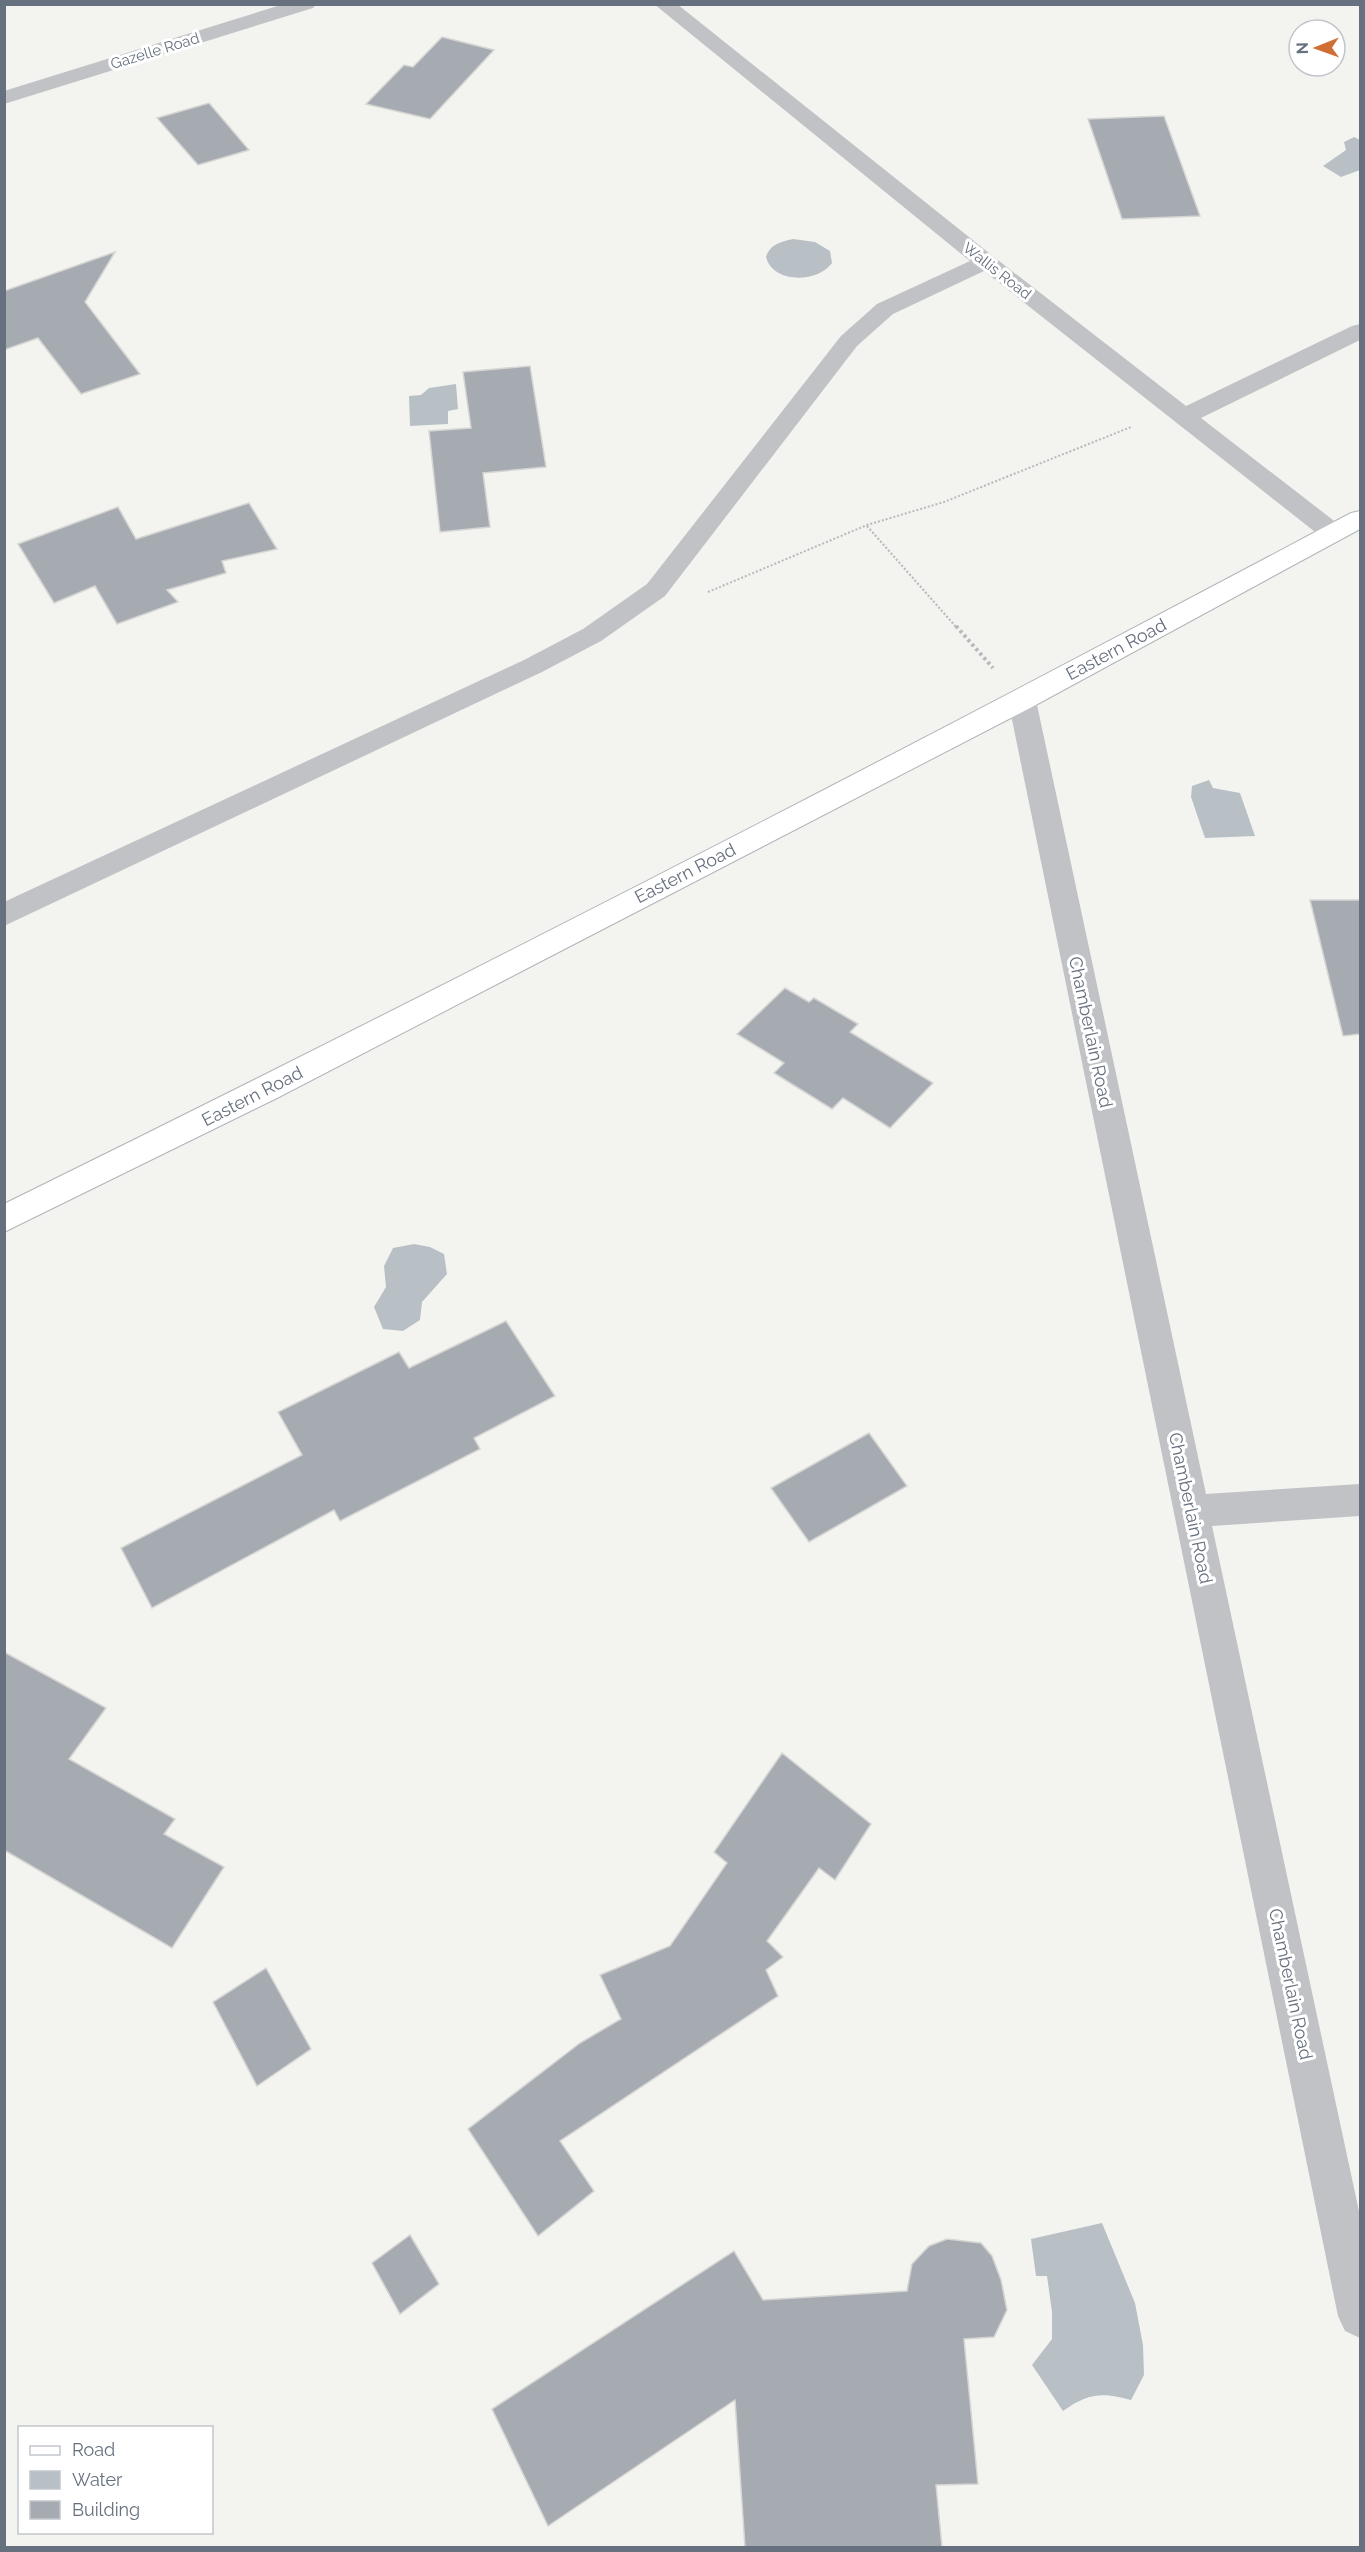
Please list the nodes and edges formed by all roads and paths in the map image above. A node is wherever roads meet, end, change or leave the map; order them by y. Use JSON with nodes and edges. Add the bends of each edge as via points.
{"nodes":[{"id":1,"x":306,"y":4,"type":"edge"},
{"id":2,"x":664,"y":4,"type":"edge"},
{"id":3,"x":4,"y":98,"type":"edge"},
{"id":4,"x":986,"y":262,"type":"junction"},
{"id":5,"x":1360,"y":331,"type":"edge"},
{"id":6,"x":1184,"y":417,"type":"junction"},
{"id":7,"x":1360,"y":519,"type":"edge"},
{"id":8,"x":867,"y":525,"type":"junction"},
{"id":9,"x":1333,"y":533,"type":"junction"},
{"id":10,"x":656,"y":590,"type":"junction"},
{"id":11,"x":1022,"y":700,"type":"junction"},
{"id":12,"x":4,"y":915,"type":"edge"},
{"id":13,"x":4,"y":1219,"type":"edge"},
{"id":14,"x":1360,"y":1500,"type":"edge"},
{"id":15,"x":1192,"y":1511,"type":"junction"},
{"id":16,"x":1360,"y":2316,"type":"edge"}],
"edges":[{"from":1,"to":3,"type":"street","name":"Gazelle Road"},
{"from":2,"to":4,"type":"street","name":"Wallis Road"},
{"from":4,"to":6,"type":"street","name":"Wallis Road"},
{"from":4,"to":10,"type":"street","via":[[885,309],[849,341]]},
{"from":5,"to":6,"type":"street"},
{"from":6,"to":8,"type":"path","via":[[1137,424],[944,502]]},
{"from":6,"to":9,"type":"street","name":"Wallis Road"},
{"from":7,"to":9,"type":"main road","name":"Eastern Road"},
{"from":8,"to":10,"type":"path","via":[[708,592]]},
{"from":8,"to":11,"type":"path"},
{"from":9,"to":11,"type":"main road","name":"Eastern Road"},
{"from":10,"to":12,"type":"street","via":[[591,635],[533,666]]},
{"from":11,"to":13,"type":"main road","name":"Eastern Road","via":[[266,1089]]},
{"from":11,"to":15,"type":"street","name":"Chamberlain Road"},
{"from":14,"to":15,"type":"street"},
{"from":15,"to":16,"type":"street","name":"Chamberlain Road"}]}
